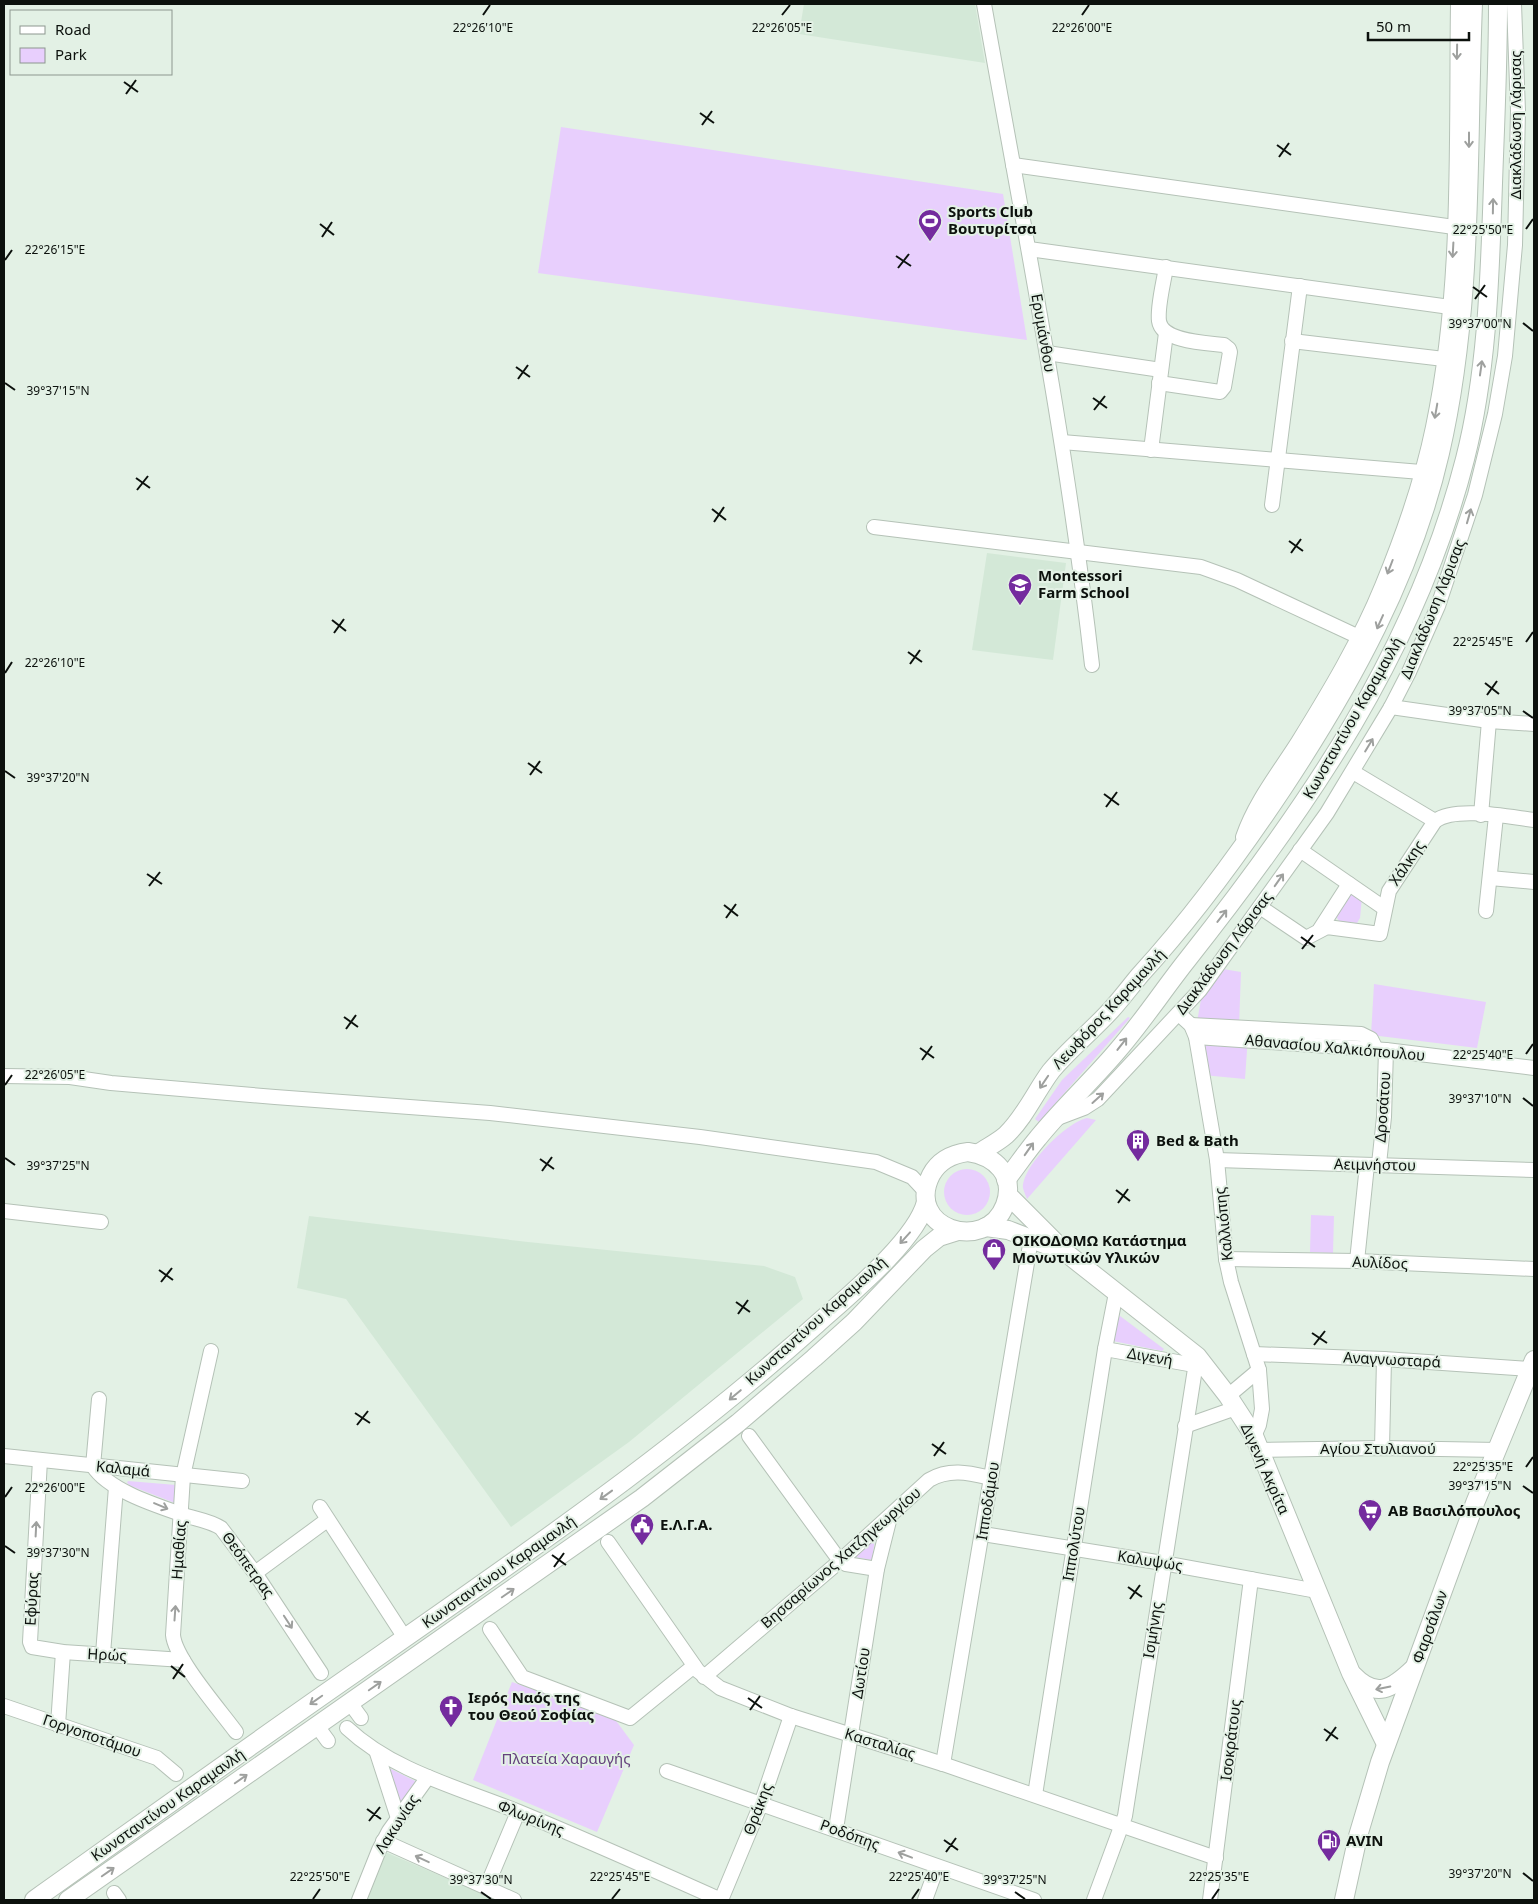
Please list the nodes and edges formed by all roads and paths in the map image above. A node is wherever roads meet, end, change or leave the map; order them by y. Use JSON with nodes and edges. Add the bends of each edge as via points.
{"nodes":[{"id":1,"x":984,"y":4,"type":"edge"},
{"id":2,"x":1458,"y":4,"type":"edge"},
{"id":3,"x":1473,"y":4,"type":"edge"},
{"id":4,"x":1498,"y":4,"type":"edge"},
{"id":5,"x":1514,"y":4,"type":"edge"},
{"id":6,"x":1013,"y":165,"type":"junction"},
{"id":7,"x":1454,"y":227,"type":"junction"},
{"id":8,"x":1029,"y":249,"type":"junction"},
{"id":9,"x":1166,"y":267,"type":"junction"},
{"id":10,"x":1300,"y":286,"type":"junction"},
{"id":11,"x":1450,"y":307,"type":"junction"},
{"id":12,"x":1166,"y":332,"type":"junction"},
{"id":13,"x":1292,"y":341,"type":"junction"},
{"id":14,"x":1047,"y":354,"type":"junction"},
{"id":15,"x":1444,"y":360,"type":"junction"},
{"id":16,"x":1160,"y":377,"type":"junction"},
{"id":17,"x":1062,"y":442,"type":"junction"},
{"id":18,"x":1151,"y":450,"type":"junction"},
{"id":19,"x":1277,"y":460,"type":"junction"},
{"id":20,"x":1421,"y":472,"type":"junction"},
{"id":21,"x":1272,"y":505,"type":"dead end"},
{"id":22,"x":874,"y":527,"type":"dead end"},
{"id":23,"x":1079,"y":552,"type":"junction"},
{"id":24,"x":1359,"y":637,"type":"junction"},
{"id":25,"x":1092,"y":665,"type":"dead end"},
{"id":26,"x":1391,"y":706,"type":"junction"},
{"id":27,"x":1489,"y":721,"type":"junction"},
{"id":28,"x":1534,"y":724,"type":"edge"},
{"id":29,"x":1353,"y":772,"type":"junction"},
{"id":30,"x":1481,"y":815,"type":"junction"},
{"id":31,"x":1496,"y":816,"type":"junction"},
{"id":32,"x":1534,"y":820,"type":"edge"},
{"id":33,"x":1435,"y":822,"type":"junction"},
{"id":34,"x":1300,"y":850,"type":"junction"},
{"id":35,"x":1235,"y":859,"type":"junction"},
{"id":36,"x":1490,"y":878,"type":"junction"},
{"id":37,"x":1534,"y":882,"type":"edge"},
{"id":38,"x":1349,"y":884,"type":"junction"},
{"id":39,"x":1260,"y":907,"type":"junction"},
{"id":40,"x":1384,"y":908,"type":"junction"},
{"id":41,"x":1486,"y":911,"type":"dead end"},
{"id":42,"x":1320,"y":929,"type":"junction"},
{"id":43,"x":1179,"y":1014,"type":"junction"},
{"id":44,"x":1193,"y":1031,"type":"junction"},
{"id":45,"x":1381,"y":1050,"type":"junction"},
{"id":46,"x":1534,"y":1068,"type":"edge"},
{"id":47,"x":4,"y":1076,"type":"edge"},
{"id":48,"x":1054,"y":1119,"type":"junction"},
{"id":49,"x":979,"y":1153,"type":"junction"},
{"id":50,"x":1217,"y":1160,"type":"junction"},
{"id":51,"x":938,"y":1164,"type":"junction"},
{"id":52,"x":1373,"y":1164,"type":"junction"},
{"id":53,"x":897,"y":1170,"type":"junction"},
{"id":54,"x":1534,"y":1170,"type":"edge"},
{"id":55,"x":1007,"y":1187,"type":"junction"},
{"id":56,"x":926,"y":1197,"type":"junction"},
{"id":57,"x":4,"y":1210,"type":"edge"},
{"id":58,"x":101,"y":1222,"type":"dead end"},
{"id":59,"x":986,"y":1227,"type":"junction"},
{"id":60,"x":958,"y":1231,"type":"junction"},
{"id":61,"x":1031,"y":1239,"type":"junction"},
{"id":62,"x":1065,"y":1252,"type":"junction"},
{"id":63,"x":1226,"y":1259,"type":"junction"},
{"id":64,"x":1357,"y":1261,"type":"junction"},
{"id":65,"x":1534,"y":1270,"type":"edge"},
{"id":66,"x":1116,"y":1293,"type":"junction"},
{"id":67,"x":1105,"y":1349,"type":"junction"},
{"id":68,"x":211,"y":1351,"type":"dead end"},
{"id":69,"x":1254,"y":1354,"type":"junction"},
{"id":70,"x":1384,"y":1359,"type":"junction"},
{"id":71,"x":1196,"y":1361,"type":"junction"},
{"id":72,"x":1533,"y":1365,"type":"edge"},
{"id":73,"x":1259,"y":1370,"type":"junction"},
{"id":74,"x":99,"y":1399,"type":"dead end"},
{"id":75,"x":1232,"y":1402,"type":"junction"},
{"id":76,"x":1185,"y":1426,"type":"junction"},
{"id":77,"x":749,"y":1436,"type":"dead end"},
{"id":78,"x":1256,"y":1443,"type":"junction"},
{"id":79,"x":1382,"y":1448,"type":"junction"},
{"id":80,"x":1498,"y":1450,"type":"junction"},
{"id":81,"x":4,"y":1456,"type":"edge"},
{"id":82,"x":40,"y":1460,"type":"junction"},
{"id":83,"x":93,"y":1466,"type":"junction"},
{"id":84,"x":183,"y":1476,"type":"junction"},
{"id":85,"x":992,"y":1478,"type":"junction"},
{"id":86,"x":242,"y":1481,"type":"dead end"},
{"id":87,"x":116,"y":1487,"type":"junction"},
{"id":88,"x":320,"y":1507,"type":"dead end"},
{"id":89,"x":182,"y":1514,"type":"junction"},
{"id":90,"x":890,"y":1517,"type":"junction"},
{"id":91,"x":323,"y":1523,"type":"dead end"},
{"id":92,"x":983,"y":1534,"type":"junction"},
{"id":93,"x":608,"y":1542,"type":"dead end"},
{"id":94,"x":1073,"y":1549,"type":"junction"},
{"id":95,"x":840,"y":1561,"type":"junction"},
{"id":96,"x":1163,"y":1563,"type":"junction"},
{"id":97,"x":877,"y":1569,"type":"junction"},
{"id":98,"x":255,"y":1573,"type":"junction"},
{"id":99,"x":1251,"y":1580,"type":"junction"},
{"id":100,"x":1317,"y":1591,"type":"junction"},
{"id":101,"x":490,"y":1629,"type":"dead end"},
{"id":102,"x":405,"y":1638,"type":"junction"},
{"id":103,"x":32,"y":1647,"type":"joint"},
{"id":104,"x":63,"y":1652,"type":"junction"},
{"id":105,"x":103,"y":1654,"type":"junction"},
{"id":106,"x":183,"y":1660,"type":"junction"},
{"id":107,"x":694,"y":1666,"type":"junction"},
{"id":108,"x":1415,"y":1667,"type":"junction"},
{"id":109,"x":322,"y":1673,"type":"dead end"},
{"id":110,"x":1351,"y":1673,"type":"junction"},
{"id":111,"x":704,"y":1677,"type":"junction"},
{"id":112,"x":350,"y":1703,"type":"junction"},
{"id":113,"x":4,"y":1706,"type":"edge"},
{"id":114,"x":791,"y":1716,"type":"junction"},
{"id":115,"x":361,"y":1718,"type":"dead end"},
{"id":116,"x":58,"y":1725,"type":"junction"},
{"id":117,"x":317,"y":1726,"type":"junction"},
{"id":118,"x":347,"y":1728,"type":"dead end"},
{"id":119,"x":236,"y":1732,"type":"dead end"},
{"id":120,"x":852,"y":1735,"type":"junction"},
{"id":121,"x":328,"y":1741,"type":"dead end"},
{"id":122,"x":1386,"y":1744,"type":"junction"},
{"id":123,"x":377,"y":1753,"type":"junction"},
{"id":124,"x":943,"y":1764,"type":"junction"},
{"id":125,"x":667,"y":1771,"type":"dead end"},
{"id":126,"x":176,"y":1774,"type":"dead end"},
{"id":127,"x":428,"y":1777,"type":"junction"},
{"id":128,"x":1035,"y":1795,"type":"junction"},
{"id":129,"x":761,"y":1804,"type":"junction"},
{"id":130,"x":518,"y":1812,"type":"junction"},
{"id":131,"x":398,"y":1818,"type":"junction"},
{"id":132,"x":1122,"y":1826,"type":"junction"},
{"id":133,"x":836,"y":1829,"type":"junction"},
{"id":134,"x":383,"y":1841,"type":"junction"},
{"id":135,"x":1216,"y":1858,"type":"junction"},
{"id":136,"x":937,"y":1867,"type":"junction"},
{"id":137,"x":486,"y":1888,"type":"junction"},
{"id":138,"x":34,"y":1900,"type":"edge"},
{"id":139,"x":68,"y":1900,"type":"edge"},
{"id":140,"x":359,"y":1900,"type":"edge"},
{"id":141,"x":514,"y":1900,"type":"edge"},
{"id":142,"x":721,"y":1900,"type":"edge"},
{"id":143,"x":925,"y":1900,"type":"edge"},
{"id":144,"x":1034,"y":1900,"type":"edge"},
{"id":145,"x":1094,"y":1900,"type":"edge"},
{"id":146,"x":1210,"y":1900,"type":"edge"},
{"id":147,"x":1344,"y":1900,"type":"edge"}],
"edges":[{"from":1,"to":6,"type":"street","name":"Ερυμάνθου"},
{"from":2,"to":7,"type":"street","one_way":true},
{"from":3,"to":35,"type":"main road","name":"Κωνσταντίνου Καραμανλή","one_way":true,"via":[[1462,308],[1449,404],[1428,499],[1374,636],[1325,722]]},
{"from":48,"to":4,"type":"main road","name":"Κωνσταντίνου Καραμανλή","one_way":true,"via":[[1120,1048],[1254,875],[1346,736],[1396,648],[1417,602],[1465,459],[1482,360],[1492,242]]},
{"from":26,"to":5,"type":"street","name":"Διακλάδωση Λάρισας","one_way":true,"via":[[1424,638],[1460,544],[1485,459],[1500,388],[1515,245],[1518,111]]},
{"from":6,"to":7,"type":"street"},
{"from":6,"to":8,"type":"street","name":"Ερυμάνθου"},
{"from":7,"to":11,"type":"street","one_way":true},
{"from":8,"to":9,"type":"street"},
{"from":8,"to":14,"type":"street","name":"Ερυμάνθου"},
{"from":9,"to":10,"type":"street"},
{"from":9,"to":12,"type":"street","via":[[1158,319]]},
{"from":10,"to":11,"type":"street"},
{"from":10,"to":13,"type":"street"},
{"from":11,"to":15,"type":"street"},
{"from":12,"to":16,"type":"street"},
{"from":12,"to":16,"type":"street","via":[[1178,338],[1224,345],[1230,352],[1224,387],[1220,392]]},
{"from":13,"to":15,"type":"street"},
{"from":13,"to":19,"type":"street"},
{"from":14,"to":16,"type":"street"},
{"from":14,"to":17,"type":"street","name":"Ερυμάνθου"},
{"from":15,"to":20,"type":"street","one_way":true,"via":[[1433,426]]},
{"from":16,"to":18,"type":"street"},
{"from":17,"to":18,"type":"street"},
{"from":17,"to":23,"type":"street","name":"Ερυμάνθου"},
{"from":18,"to":19,"type":"street"},
{"from":19,"to":20,"type":"street"},
{"from":19,"to":21,"type":"street"},
{"from":20,"to":24,"type":"street","one_way":true,"via":[[1399,542]]},
{"from":22,"to":23,"type":"street"},
{"from":23,"to":24,"type":"street","via":[[1191,565],[1212,571]]},
{"from":23,"to":25,"type":"street","name":"Ερυμάνθου"},
{"from":24,"to":35,"type":"street","via":[[1268,788],[1245,830]]},
{"from":26,"to":27,"type":"street"},
{"from":29,"to":26,"type":"street","name":"Διακλάδωση Λάρισας","one_way":true},
{"from":27,"to":28,"type":"street"},
{"from":27,"to":30,"type":"street"},
{"from":29,"to":33,"type":"street"},
{"from":29,"to":34,"type":"street","name":"Διακλάδωση Λάρισας"},
{"from":30,"to":31,"type":"street"},
{"from":30,"to":33,"type":"street","via":[[1448,814]]},
{"from":31,"to":32,"type":"street"},
{"from":31,"to":36,"type":"street"},
{"from":33,"to":40,"type":"street","name":"Χάλκης","via":[[1389,891]]},
{"from":34,"to":38,"type":"street"},
{"from":39,"to":34,"type":"street","name":"Διακλάδωση Λάρισας","one_way":true},
{"from":35,"to":49,"type":"main road","name":"Λεωφόρος Καραμανλή","one_way":true,"via":[[1166,948],[1112,1010],[1053,1069],[1014,1126]]},
{"from":36,"to":37,"type":"street"},
{"from":36,"to":41,"type":"street"},
{"from":38,"to":40,"type":"street"},
{"from":38,"to":42,"type":"street"},
{"from":39,"to":42,"type":"street","via":[[1302,937],[1310,937]]},
{"from":39,"to":43,"type":"street","name":"Διακλάδωση Λάρισας","via":[[1219,966]]},
{"from":40,"to":42,"type":"street","name":"Χάλκης","via":[[1380,934],[1332,927]]},
{"from":43,"to":44,"type":"street"},
{"from":48,"to":43,"type":"street","name":"Διακλάδωση Λάρισας","one_way":true,"via":[[1092,1104]]},
{"from":44,"to":45,"type":"street","name":"Αθανασίου Χαλκιόπουλου"},
{"from":44,"to":50,"type":"street","name":"Καλλιόπης"},
{"from":45,"to":46,"type":"street","name":"Αθανασίου Χαλκιόπουλου"},
{"from":45,"to":52,"type":"street","name":"Δροσάτου","via":[[1384,1117]]},
{"from":47,"to":53,"type":"street","via":[[70,1077],[546,1119],[700,1136],[876,1162]]},
{"from":55,"to":48,"type":"main road","one_way":true},
{"from":49,"to":51,"type":"main road","via":[[957,1153]]},
{"from":49,"to":55,"type":"main road","via":[[997,1163]]},
{"from":50,"to":52,"type":"street","name":"Αειμνήστου"},
{"from":50,"to":63,"type":"street","name":"Καλλιόπης"},
{"from":51,"to":53,"type":"street","via":[[923,1172]]},
{"from":51,"to":56,"type":"main road","via":[[929,1178]]},
{"from":52,"to":54,"type":"street","name":"Αειμνήστου"},
{"from":52,"to":64,"type":"street","name":"Δροσάτου"},
{"from":53,"to":56,"type":"street","via":[[912,1177]]},
{"from":55,"to":59,"type":"main road","via":[[1000,1215]]},
{"from":55,"to":62,"type":"main road","name":"Διγενή Ακρίτα"},
{"from":56,"to":60,"type":"main road","via":[[933,1218]]},
{"from":56,"to":102,"type":"main road","name":"Κωνσταντίνου Καραμανλή","one_way":true,"via":[[921,1216],[909,1234],[881,1263],[832,1311],[722,1406],[606,1495]]},
{"from":57,"to":58,"type":"street"},
{"from":59,"to":60,"type":"main road"},
{"from":59,"to":61,"type":"main road","name":"Διγενή Ακρίτα","via":[[1008,1230]]},
{"from":112,"to":60,"type":"main road","name":"Κωνσταντίνου Καραμανλή","one_way":true,"via":[[656,1487],[814,1358],[854,1322],[924,1249],[939,1237]]},
{"from":61,"to":62,"type":"main road","name":"Διγενή Ακρίτα"},
{"from":61,"to":85,"type":"street","name":"Ιπποδάμου"},
{"from":62,"to":66,"type":"main road","name":"Διγενή Ακρίτα"},
{"from":63,"to":64,"type":"street","name":"Αυλίδος"},
{"from":63,"to":69,"type":"street","name":"Καλλιόπης"},
{"from":64,"to":65,"type":"street","name":"Αυλίδος"},
{"from":66,"to":67,"type":"street","name":"Ιππολύτου"},
{"from":66,"to":71,"type":"main road","name":"Διγενή Ακρίτα"},
{"from":67,"to":71,"type":"street","name":"Διγενή"},
{"from":67,"to":94,"type":"street","name":"Ιππολύτου"},
{"from":68,"to":84,"type":"street","name":"Ημαθίας"},
{"from":69,"to":70,"type":"street","name":"Αναγνωσταρά"},
{"from":69,"to":73,"type":"street","name":"Καλλιόπης"},
{"from":70,"to":72,"type":"street","name":"Αναγνωσταρά"},
{"from":70,"to":79,"type":"street"},
{"from":71,"to":75,"type":"main road","name":"Διγενή Ακρίτα"},
{"from":71,"to":76,"type":"street","name":"Ισμήνης"},
{"from":72,"to":80,"type":"main road","name":"Φαρσάλων"},
{"from":73,"to":75,"type":"street"},
{"from":73,"to":78,"type":"street","name":"Καλλιόπης","via":[[1262,1410]]},
{"from":74,"to":83,"type":"street"},
{"from":75,"to":76,"type":"street"},
{"from":75,"to":78,"type":"main road","name":"Διγενή Ακρίτα"},
{"from":76,"to":96,"type":"street","name":"Ισμήνης"},
{"from":77,"to":95,"type":"street"},
{"from":78,"to":79,"type":"street","name":"Αγίου Στυλιανού"},
{"from":78,"to":100,"type":"main road","name":"Διγενή Ακρίτα"},
{"from":79,"to":80,"type":"street","name":"Αγίου Στυλιανού"},
{"from":80,"to":108,"type":"main road","name":"Φαρσάλων","via":[[1475,1503]]},
{"from":81,"to":82,"type":"street","name":"Καλαμά"},
{"from":82,"to":83,"type":"street","name":"Καλαμά"},
{"from":103,"to":82,"type":"street","name":"Εφύρας","one_way":true},
{"from":83,"to":84,"type":"street","name":"Καλαμά"},
{"from":83,"to":87,"type":"street","name":"Θεόπετρας"},
{"from":84,"to":86,"type":"street","name":"Καλαμά"},
{"from":84,"to":89,"type":"street","name":"Ημαθίας"},
{"from":85,"to":90,"type":"street","name":"Βησσαρίωνος Χατζηγεωργίου","via":[[956,1472],[937,1476]]},
{"from":85,"to":92,"type":"street","name":"Ιπποδάμου"},
{"from":87,"to":89,"type":"street","name":"Θεόπετρας","one_way":true},
{"from":87,"to":105,"type":"street"},
{"from":88,"to":102,"type":"street"},
{"from":89,"to":98,"type":"street","name":"Θεόπετρας","via":[[213,1522],[221,1528]]},
{"from":106,"to":89,"type":"street","name":"Ημαθίας","one_way":true,"via":[[174,1644]]},
{"from":90,"to":95,"type":"street","name":"Βησσαρίωνος Χατζηγεωργίου"},
{"from":90,"to":97,"type":"street","name":"Δωτίου"},
{"from":91,"to":98,"type":"street"},
{"from":92,"to":94,"type":"street","name":"Καλυψώς"},
{"from":92,"to":124,"type":"street","name":"Ιπποδάμου"},
{"from":93,"to":107,"type":"street","name":"Κασταλίας"},
{"from":94,"to":96,"type":"street","name":"Καλυψώς"},
{"from":94,"to":128,"type":"street","name":"Ιππολύτου"},
{"from":95,"to":97,"type":"street"},
{"from":95,"to":111,"type":"street","name":"Βησσαρίωνος Χατζηγεωργίου"},
{"from":96,"to":99,"type":"street","name":"Καλυψώς"},
{"from":96,"to":132,"type":"street","name":"Ισμήνης"},
{"from":97,"to":120,"type":"street","name":"Δωτίου"},
{"from":98,"to":109,"type":"street","name":"Θεόπετρας","one_way":true},
{"from":99,"to":100,"type":"street","name":"Καλυψώς"},
{"from":99,"to":135,"type":"street","name":"Ισοκράτους"},
{"from":100,"to":110,"type":"main road","name":"Διγενή Ακρίτα"},
{"from":101,"to":107,"type":"street","via":[[522,1677],[630,1718]]},
{"from":102,"to":138,"type":"main road","name":"Κωνσταντίνου Καραμανλή","one_way":true},
{"from":103,"to":104,"type":"street","name":"Ηρώς"},
{"from":104,"to":105,"type":"street","name":"Ηρώς"},
{"from":104,"to":116,"type":"street"},
{"from":105,"to":106,"type":"street","name":"Ηρώς"},
{"from":106,"to":119,"type":"street","name":"Ημαθίας"},
{"from":107,"to":111,"type":"street","name":"Κασταλίας"},
{"from":108,"to":110,"type":"main road","one_way":true,"via":[[1383,1689],[1369,1688]]},
{"from":108,"to":122,"type":"main road","name":"Φαρσάλων"},
{"from":110,"to":122,"type":"main road","name":"Διγενή Ακρίτα"},
{"from":111,"to":114,"type":"street","name":"Κασταλίας","via":[[720,1688]]},
{"from":112,"to":115,"type":"street"},
{"from":112,"to":117,"type":"main road","name":"Κωνσταντίνου Καραμανλή"},
{"from":113,"to":116,"type":"street","name":"Γοργοποτάμου"},
{"from":114,"to":120,"type":"street","name":"Κασταλίας"},
{"from":114,"to":129,"type":"street","name":"Θράκης"},
{"from":116,"to":126,"type":"street","name":"Γοργοποτάμου","via":[[157,1758]]},
{"from":117,"to":121,"type":"street"},
{"from":139,"to":117,"type":"main road","name":"Κωνσταντίνου Καραμανλή","one_way":true},
{"from":118,"to":123,"type":"street","name":"Φλωρίνης"},
{"from":120,"to":124,"type":"street","name":"Κασταλίας"},
{"from":120,"to":133,"type":"street","name":"Δωτίου"},
{"from":122,"to":147,"type":"main road","name":"Φαρσάλων","via":[[1358,1836]]},
{"from":123,"to":127,"type":"street","name":"Φλωρίνης"},
{"from":123,"to":131,"type":"street"},
{"from":124,"to":128,"type":"street","name":"Κασταλίας"},
{"from":125,"to":129,"type":"street","name":"Ροδόπης"},
{"from":127,"to":130,"type":"street","name":"Φλωρίνης"},
{"from":127,"to":131,"type":"street","name":"Λακωνίας"},
{"from":128,"to":132,"type":"street","name":"Κασταλίας"},
{"from":129,"to":133,"type":"street","name":"Ροδόπης"},
{"from":129,"to":142,"type":"street","name":"Θράκης"},
{"from":130,"to":137,"type":"street"},
{"from":130,"to":142,"type":"street","name":"Φλωρίνης"},
{"from":131,"to":134,"type":"street","name":"Λακωνίας"},
{"from":132,"to":135,"type":"street","name":"Κασταλίας"},
{"from":132,"to":145,"type":"street","name":"Ισμήνης"},
{"from":136,"to":133,"type":"street","name":"Ροδόπης","one_way":true},
{"from":137,"to":134,"type":"street","one_way":true},
{"from":134,"to":140,"type":"street","name":"Λακωνίας"},
{"from":135,"to":146,"type":"street","name":"Ισοκράτους"},
{"from":136,"to":143,"type":"street"},
{"from":136,"to":144,"type":"street","name":"Ροδόπης"},
{"from":137,"to":141,"type":"street"}]}
